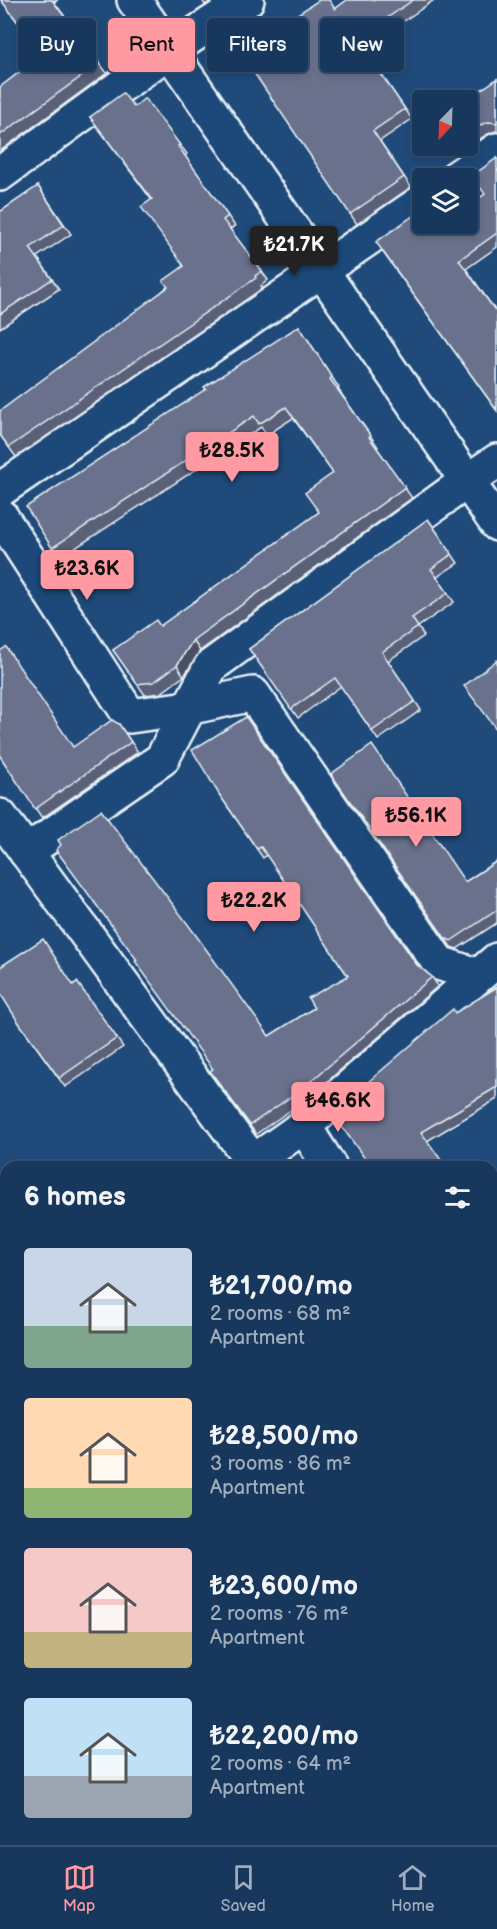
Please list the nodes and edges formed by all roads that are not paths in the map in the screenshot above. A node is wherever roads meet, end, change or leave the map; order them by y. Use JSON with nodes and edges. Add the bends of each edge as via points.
{"nodes":[{"id":1,"x":134,"y":0,"type":"edge"},
{"id":2,"x":247,"y":0,"type":"edge"},
{"id":3,"x":146,"y":18,"type":"edge"},
{"id":4,"x":195,"y":34,"type":"edge"},
{"id":5,"x":140,"y":72,"type":"edge"},
{"id":6,"x":184,"y":72,"type":"edge"},
{"id":7,"x":497,"y":150,"type":"edge"},
{"id":8,"x":471,"y":168,"type":"edge"},
{"id":9,"x":0,"y":174,"type":"edge"},
{"id":10,"x":412,"y":208,"type":"edge"},
{"id":11,"x":321,"y":270,"type":"junction"},
{"id":12,"x":497,"y":461,"type":"edge"},
{"id":13,"x":467,"y":481,"type":"junction"},
{"id":14,"x":0,"y":490,"type":"edge"},
{"id":15,"x":0,"y":515,"type":"edge"},
{"id":16,"x":497,"y":524,"type":"edge"},
{"id":17,"x":187,"y":708,"type":"junction"},
{"id":18,"x":0,"y":816,"type":"edge"},
{"id":19,"x":27,"y":852,"type":"junction"},
{"id":20,"x":488,"y":968,"type":"edge"},
{"id":21,"x":304,"y":1126,"type":"junction"},
{"id":22,"x":252,"y":1161,"type":"edge"},
{"id":23,"x":254,"y":1161,"type":"edge"},
{"id":24,"x":326,"y":1161,"type":"edge"}],
"edges":[{"from":1,"to":3,"type":"street"},
{"from":2,"to":4,"type":"street"},
{"from":5,"to":9,"type":"street"},
{"from":6,"to":11,"type":"street"},
{"from":7,"to":8,"type":"street"},
{"from":10,"to":11,"type":"street"},
{"from":11,"to":13,"type":"street"},
{"from":11,"to":14,"type":"street"},
{"from":12,"to":13,"type":"street"},
{"from":13,"to":16,"type":"street"},
{"from":13,"to":17,"type":"street","via":[[211,666]]},
{"from":15,"to":17,"type":"street","via":[[130,716]]},
{"from":17,"to":19,"type":"street","via":[[162,759]]},
{"from":17,"to":20,"type":"street","via":[[253,694],[439,963]]},
{"from":18,"to":19,"type":"street"},
{"from":19,"to":22,"type":"street"},
{"from":20,"to":21,"type":"street"},
{"from":21,"to":23,"type":"street"},
{"from":21,"to":24,"type":"street"}]}
